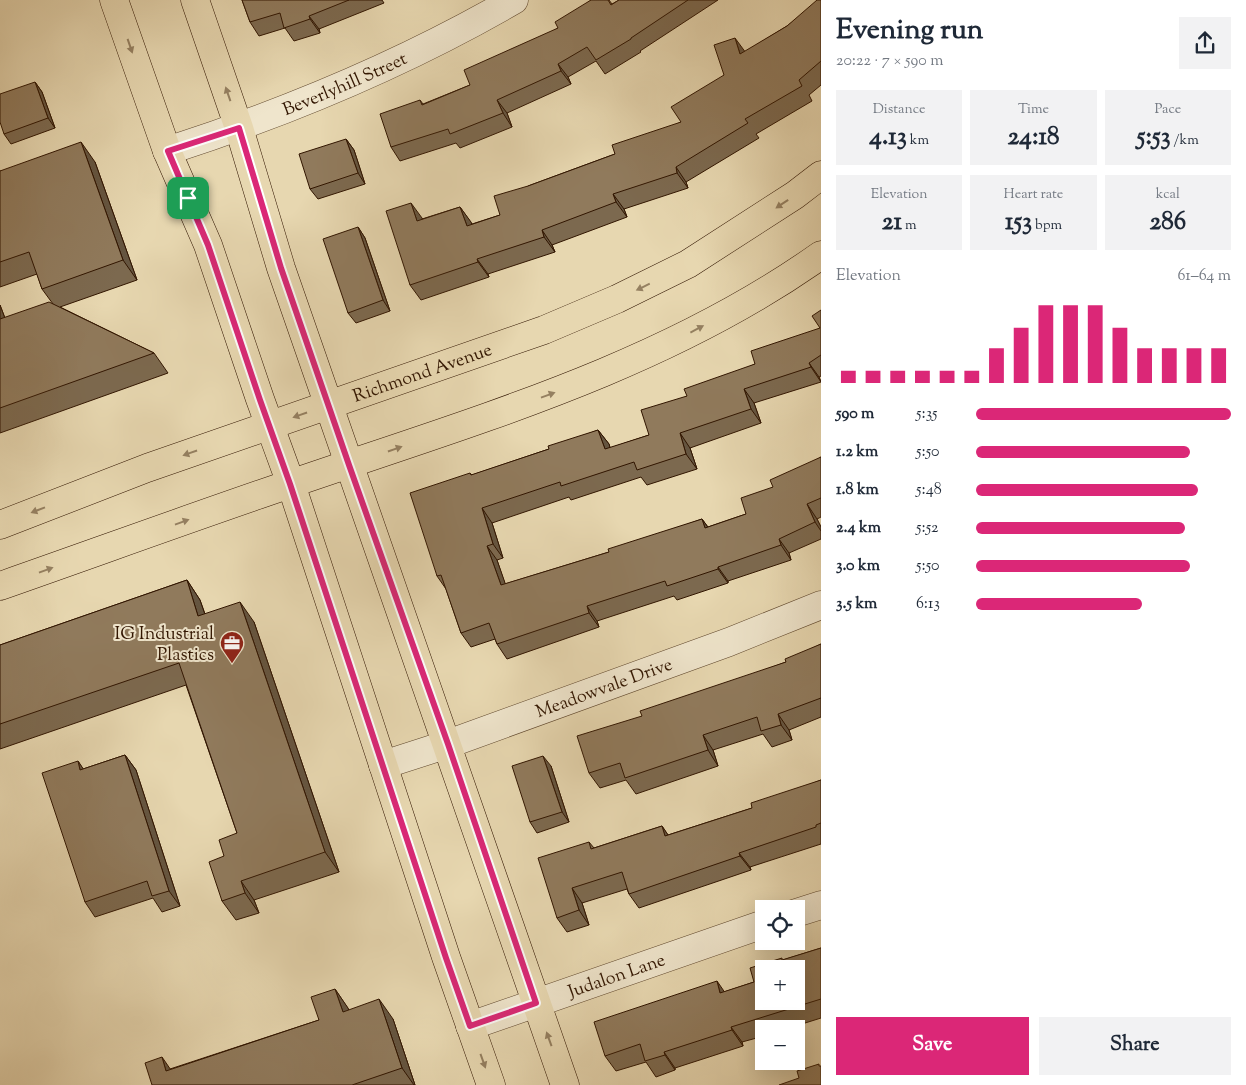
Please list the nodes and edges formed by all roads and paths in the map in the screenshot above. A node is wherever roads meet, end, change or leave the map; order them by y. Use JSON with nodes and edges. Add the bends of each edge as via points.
{"nodes":[{"id":1,"x":114,"y":0,"type":"edge"},
{"id":2,"x":196,"y":0,"type":"edge"},
{"id":3,"x":514,"y":0,"type":"edge"},
{"id":4,"x":239,"y":128,"type":"junction"},
{"id":5,"x":168,"y":151,"type":"junction"},
{"id":6,"x":821,"y":174,"type":"edge"},
{"id":7,"x":821,"y":255,"type":"edge"},
{"id":8,"x":329,"y":404,"type":"junction"},
{"id":9,"x":270,"y":425,"type":"junction"},
{"id":10,"x":349,"y":465,"type":"junction"},
{"id":11,"x":290,"y":484,"type":"junction"},
{"id":12,"x":0,"y":525,"type":"edge"},
{"id":13,"x":0,"y":586,"type":"edge"},
{"id":14,"x":821,"y":605,"type":"edge"},
{"id":15,"x":448,"y":744,"type":"junction"},
{"id":16,"x":383,"y":765,"type":"junction"},
{"id":17,"x":821,"y":905,"type":"edge"},
{"id":18,"x":805,"y":910,"type":"edge"},
{"id":19,"x":755,"y":927,"type":"edge"},
{"id":20,"x":536,"y":1003,"type":"junction"},
{"id":21,"x":470,"y":1026,"type":"junction"},
{"id":22,"x":491,"y":1085,"type":"edge"},
{"id":23,"x":565,"y":1085,"type":"edge"}],
"edges":[{"from":1,"to":5,"type":"main road","one_way":true},
{"from":4,"to":2,"type":"main road","one_way":true},
{"from":3,"to":4,"type":"street","name":"Beverlyhill Street","via":[[463,30],[379,70]]},
{"from":4,"to":5,"type":"street","name":"Beverlyhill Street"},
{"from":4,"to":8,"type":"main road","via":[[281,268]]},
{"from":5,"to":9,"type":"main road","via":[[208,245]]},
{"from":6,"to":8,"type":"main road","name":"Richmond Avenue","one_way":true,"via":[[795,195],[688,264],[617,299],[544,330]]},
{"from":10,"to":7,"type":"main road","one_way":true,"via":[[579,383],[664,346],[792,276]]},
{"from":8,"to":9,"type":"main road","name":"Richmond Avenue","one_way":true},
{"from":8,"to":10,"type":"main road"},
{"from":9,"to":11,"type":"main road"},
{"from":9,"to":12,"type":"main road","name":"Richmond Avenue","one_way":true},
{"from":10,"to":11,"type":"main road"},
{"from":10,"to":15,"type":"main road"},
{"from":13,"to":11,"type":"main road","one_way":true},
{"from":11,"to":16,"type":"main road"},
{"from":14,"to":15,"type":"street","name":"Meadowvale Drive","via":[[729,642]]},
{"from":15,"to":16,"type":"street","name":"Meadowvale Drive"},
{"from":15,"to":20,"type":"main road"},
{"from":16,"to":21,"type":"main road"},
{"from":17,"to":18,"type":"street"},
{"from":19,"to":20,"type":"street","name":"Judalon Lane"},
{"from":20,"to":21,"type":"street","name":"Judalon Lane"},
{"from":23,"to":20,"type":"main road","one_way":true},
{"from":21,"to":22,"type":"main road","one_way":true}]}
